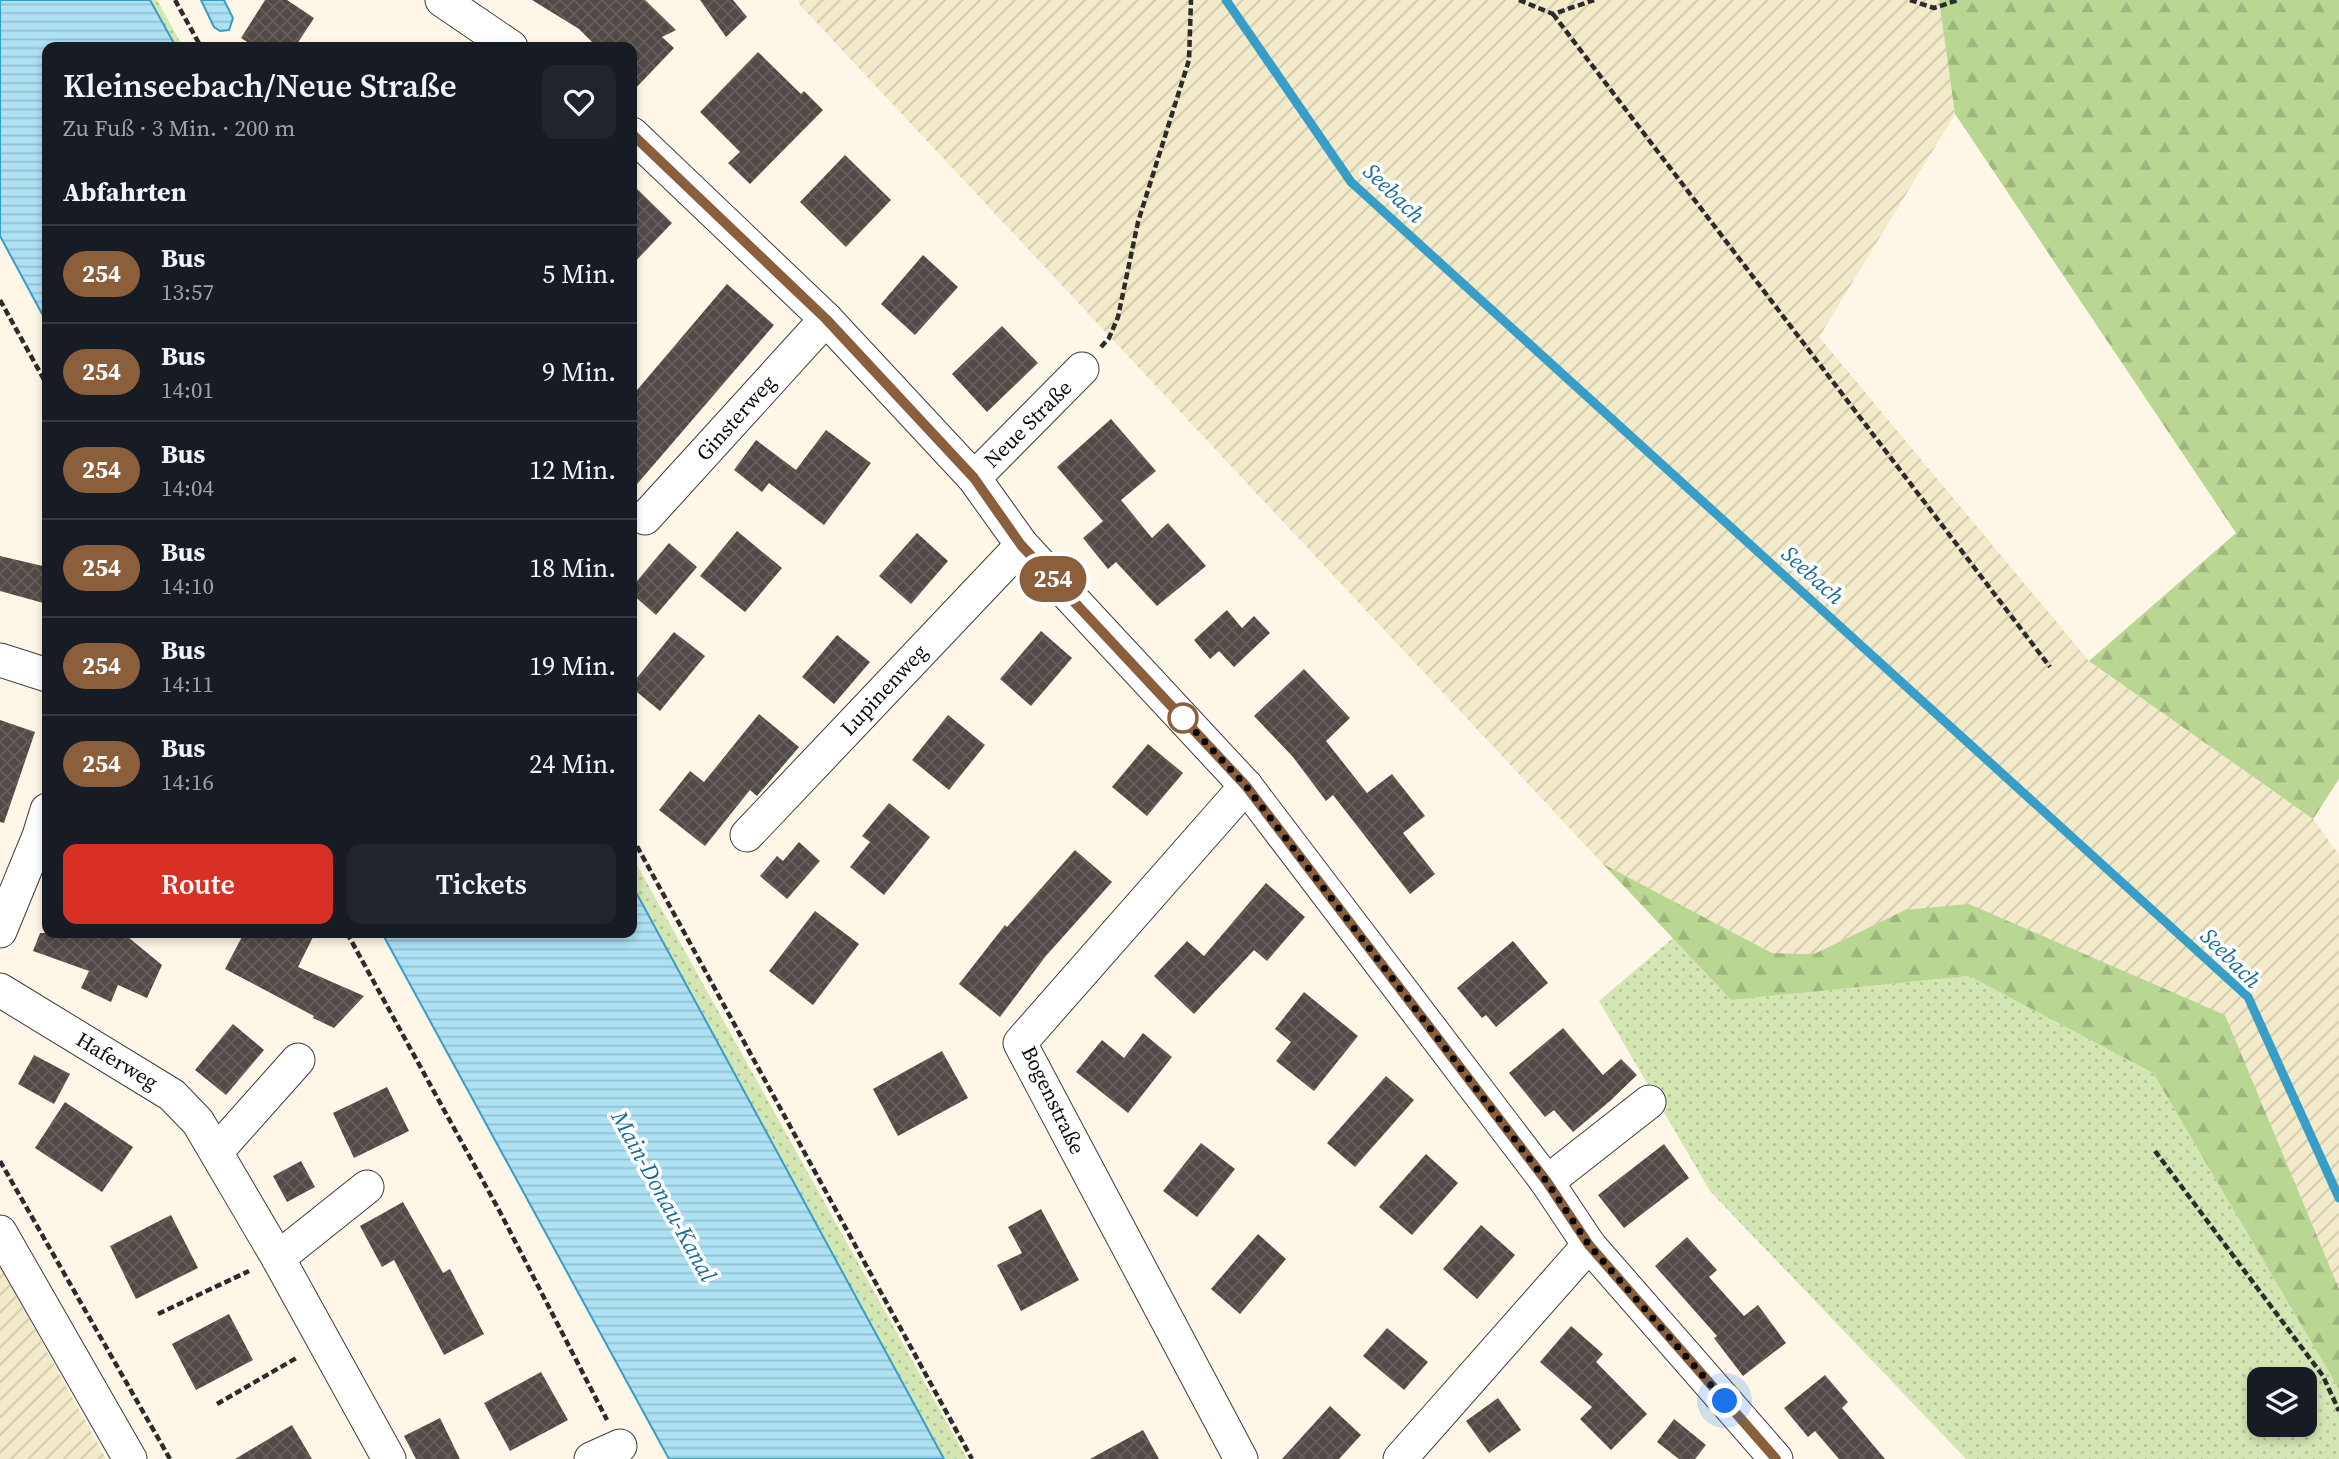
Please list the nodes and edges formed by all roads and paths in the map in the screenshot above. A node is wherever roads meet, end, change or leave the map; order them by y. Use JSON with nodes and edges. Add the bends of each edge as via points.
{"nodes":[{"id":1,"x":176,"y":0,"type":"edge"},
{"id":2,"x":442,"y":0,"type":"edge"},
{"id":3,"x":1191,"y":0,"type":"edge"},
{"id":4,"x":1519,"y":0,"type":"edge"},
{"id":5,"x":1594,"y":0,"type":"edge"},
{"id":6,"x":1910,"y":0,"type":"edge"},
{"id":7,"x":1958,"y":0,"type":"edge"},
{"id":8,"x":1553,"y":14,"type":"junction"},
{"id":9,"x":198,"y":42,"type":"edge"},
{"id":10,"x":504,"y":42,"type":"edge"},
{"id":11,"x":637,"y":139,"type":"edge"},
{"id":12,"x":0,"y":300,"type":"edge"},
{"id":13,"x":826,"y":319,"type":"junction"},
{"id":14,"x":1082,"y":369,"type":"joint"},
{"id":15,"x":42,"y":376,"type":"edge"},
{"id":16,"x":974,"y":478,"type":"junction"},
{"id":17,"x":645,"y":518,"type":"dead end"},
{"id":18,"x":1021,"y":545,"type":"junction"},
{"id":19,"x":0,"y":660,"type":"edge"},
{"id":20,"x":2050,"y":667,"type":"dead end"},
{"id":21,"x":42,"y":673,"type":"edge"},
{"id":22,"x":1246,"y":786,"type":"junction"},
{"id":23,"x":42,"y":826,"type":"edge"},
{"id":24,"x":747,"y":835,"type":"dead end"},
{"id":25,"x":637,"y":846,"type":"edge"},
{"id":26,"x":0,"y":932,"type":"edge"},
{"id":27,"x":350,"y":938,"type":"edge"},
{"id":28,"x":0,"y":990,"type":"edge"},
{"id":29,"x":298,"y":1060,"type":"dead end"},
{"id":30,"x":1649,"y":1102,"type":"dead end"},
{"id":31,"x":217,"y":1151,"type":"junction"},
{"id":32,"x":2155,"y":1151,"type":"dead end"},
{"id":33,"x":0,"y":1161,"type":"edge"},
{"id":34,"x":1547,"y":1182,"type":"junction"},
{"id":35,"x":367,"y":1187,"type":"dead end"},
{"id":36,"x":0,"y":1232,"type":"edge"},
{"id":37,"x":1589,"y":1245,"type":"junction"},
{"id":38,"x":278,"y":1258,"type":"junction"},
{"id":39,"x":158,"y":1314,"type":"dead end"},
{"id":40,"x":323,"y":1342,"type":"junction"},
{"id":41,"x":217,"y":1405,"type":"dead end"},
{"id":42,"x":2339,"y":1411,"type":"edge"},
{"id":43,"x":606,"y":1452,"type":"edge"},
{"id":44,"x":130,"y":1459,"type":"edge"},
{"id":45,"x":170,"y":1459,"type":"edge"},
{"id":46,"x":389,"y":1459,"type":"edge"},
{"id":47,"x":972,"y":1459,"type":"edge"},
{"id":48,"x":1241,"y":1459,"type":"edge"},
{"id":49,"x":1400,"y":1459,"type":"edge"},
{"id":50,"x":1776,"y":1459,"type":"edge"}],
"edges":[{"from":1,"to":9,"type":"path"},
{"from":2,"to":10,"type":"street"},
{"from":3,"to":14,"type":"path","via":[[1189,60],[1138,222],[1118,317],[1110,338]]},
{"from":4,"to":8,"type":"path"},
{"from":5,"to":8,"type":"path"},
{"from":6,"to":7,"type":"path","via":[[1934,8]]},
{"from":8,"to":20,"type":"path"},
{"from":11,"to":13,"type":"street","name":"Neue Straße"},
{"from":12,"to":15,"type":"path"},
{"from":13,"to":16,"type":"street","name":"Neue Straße"},
{"from":13,"to":17,"type":"street","name":"Ginsterweg"},
{"from":14,"to":16,"type":"street","name":"Neue Straße"},
{"from":16,"to":18,"type":"street","name":"Neue Straße"},
{"from":18,"to":22,"type":"street","name":"Neue Straße"},
{"from":18,"to":24,"type":"street","name":"Lupinenweg"},
{"from":19,"to":21,"type":"street"},
{"from":22,"to":34,"type":"street","name":"Neue Straße"},
{"from":22,"to":48,"type":"street","name":"Bogenstraße","via":[[1020,1043]]},
{"from":23,"to":26,"type":"street"},
{"from":25,"to":47,"type":"path"},
{"from":27,"to":43,"type":"path","via":[[500,1212]]},
{"from":28,"to":31,"type":"street","name":"Haferweg","via":[[172,1095]]},
{"from":29,"to":31,"type":"street"},
{"from":30,"to":34,"type":"street"},
{"from":31,"to":38,"type":"street","name":"Haferweg"},
{"from":32,"to":42,"type":"path","via":[[2323,1376]]},
{"from":33,"to":45,"type":"path"},
{"from":34,"to":37,"type":"street","name":"Neue Straße"},
{"from":35,"to":38,"type":"street"},
{"from":36,"to":44,"type":"street"},
{"from":37,"to":49,"type":"street"},
{"from":37,"to":50,"type":"street","name":"Neue Straße"},
{"from":38,"to":39,"type":"path"},
{"from":38,"to":40,"type":"street","name":"Haferweg"},
{"from":40,"to":41,"type":"path"},
{"from":40,"to":46,"type":"street","name":"Haferweg"}]}
